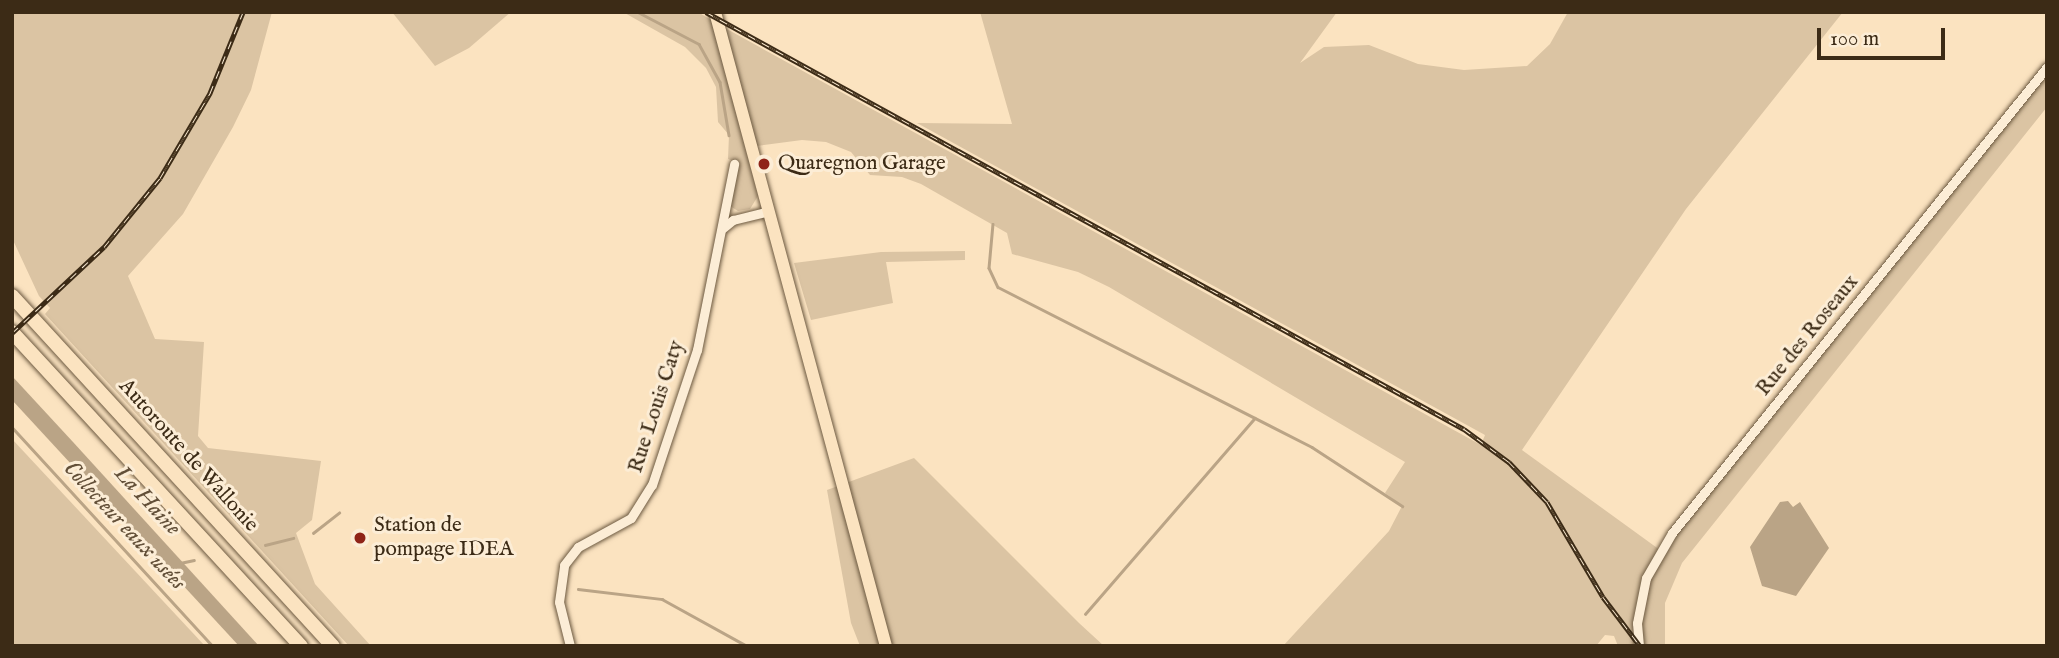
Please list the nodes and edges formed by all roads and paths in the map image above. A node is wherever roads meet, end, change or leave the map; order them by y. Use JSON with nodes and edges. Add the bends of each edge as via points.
{"nodes":[{"id":1,"x":715,"y":12,"type":"edge"},
{"id":2,"x":2047,"y":68,"type":"edge"},
{"id":3,"x":734,"y":164,"type":"dead end"},
{"id":4,"x":768,"y":211,"type":"junction"},
{"id":5,"x":722,"y":230,"type":"junction"},
{"id":6,"x":12,"y":296,"type":"edge"},
{"id":7,"x":12,"y":332,"type":"edge"},
{"id":8,"x":300,"y":646,"type":"edge"},
{"id":9,"x":333,"y":646,"type":"edge"},
{"id":10,"x":570,"y":646,"type":"edge"},
{"id":11,"x":886,"y":646,"type":"edge"},
{"id":12,"x":1639,"y":646,"type":"edge"}],
"edges":[{"from":1,"to":4,"type":"main road"},
{"from":2,"to":12,"type":"street","name":"Rue des Roseaux","via":[[1672,533],[1646,578],[1637,623]]},
{"from":3,"to":5,"type":"street","name":"Rue Louis Caty"},
{"from":4,"to":5,"type":"street","via":[[733,220]]},
{"from":4,"to":11,"type":"main road"},
{"from":5,"to":10,"type":"street","name":"Rue Louis Caty","via":[[698,350],[652,485],[631,518],[578,547],[564,565],[558,602]]},
{"from":6,"to":9,"type":"highway","name":"Autoroute de Wallonie"},
{"from":7,"to":8,"type":"highway"}]}
